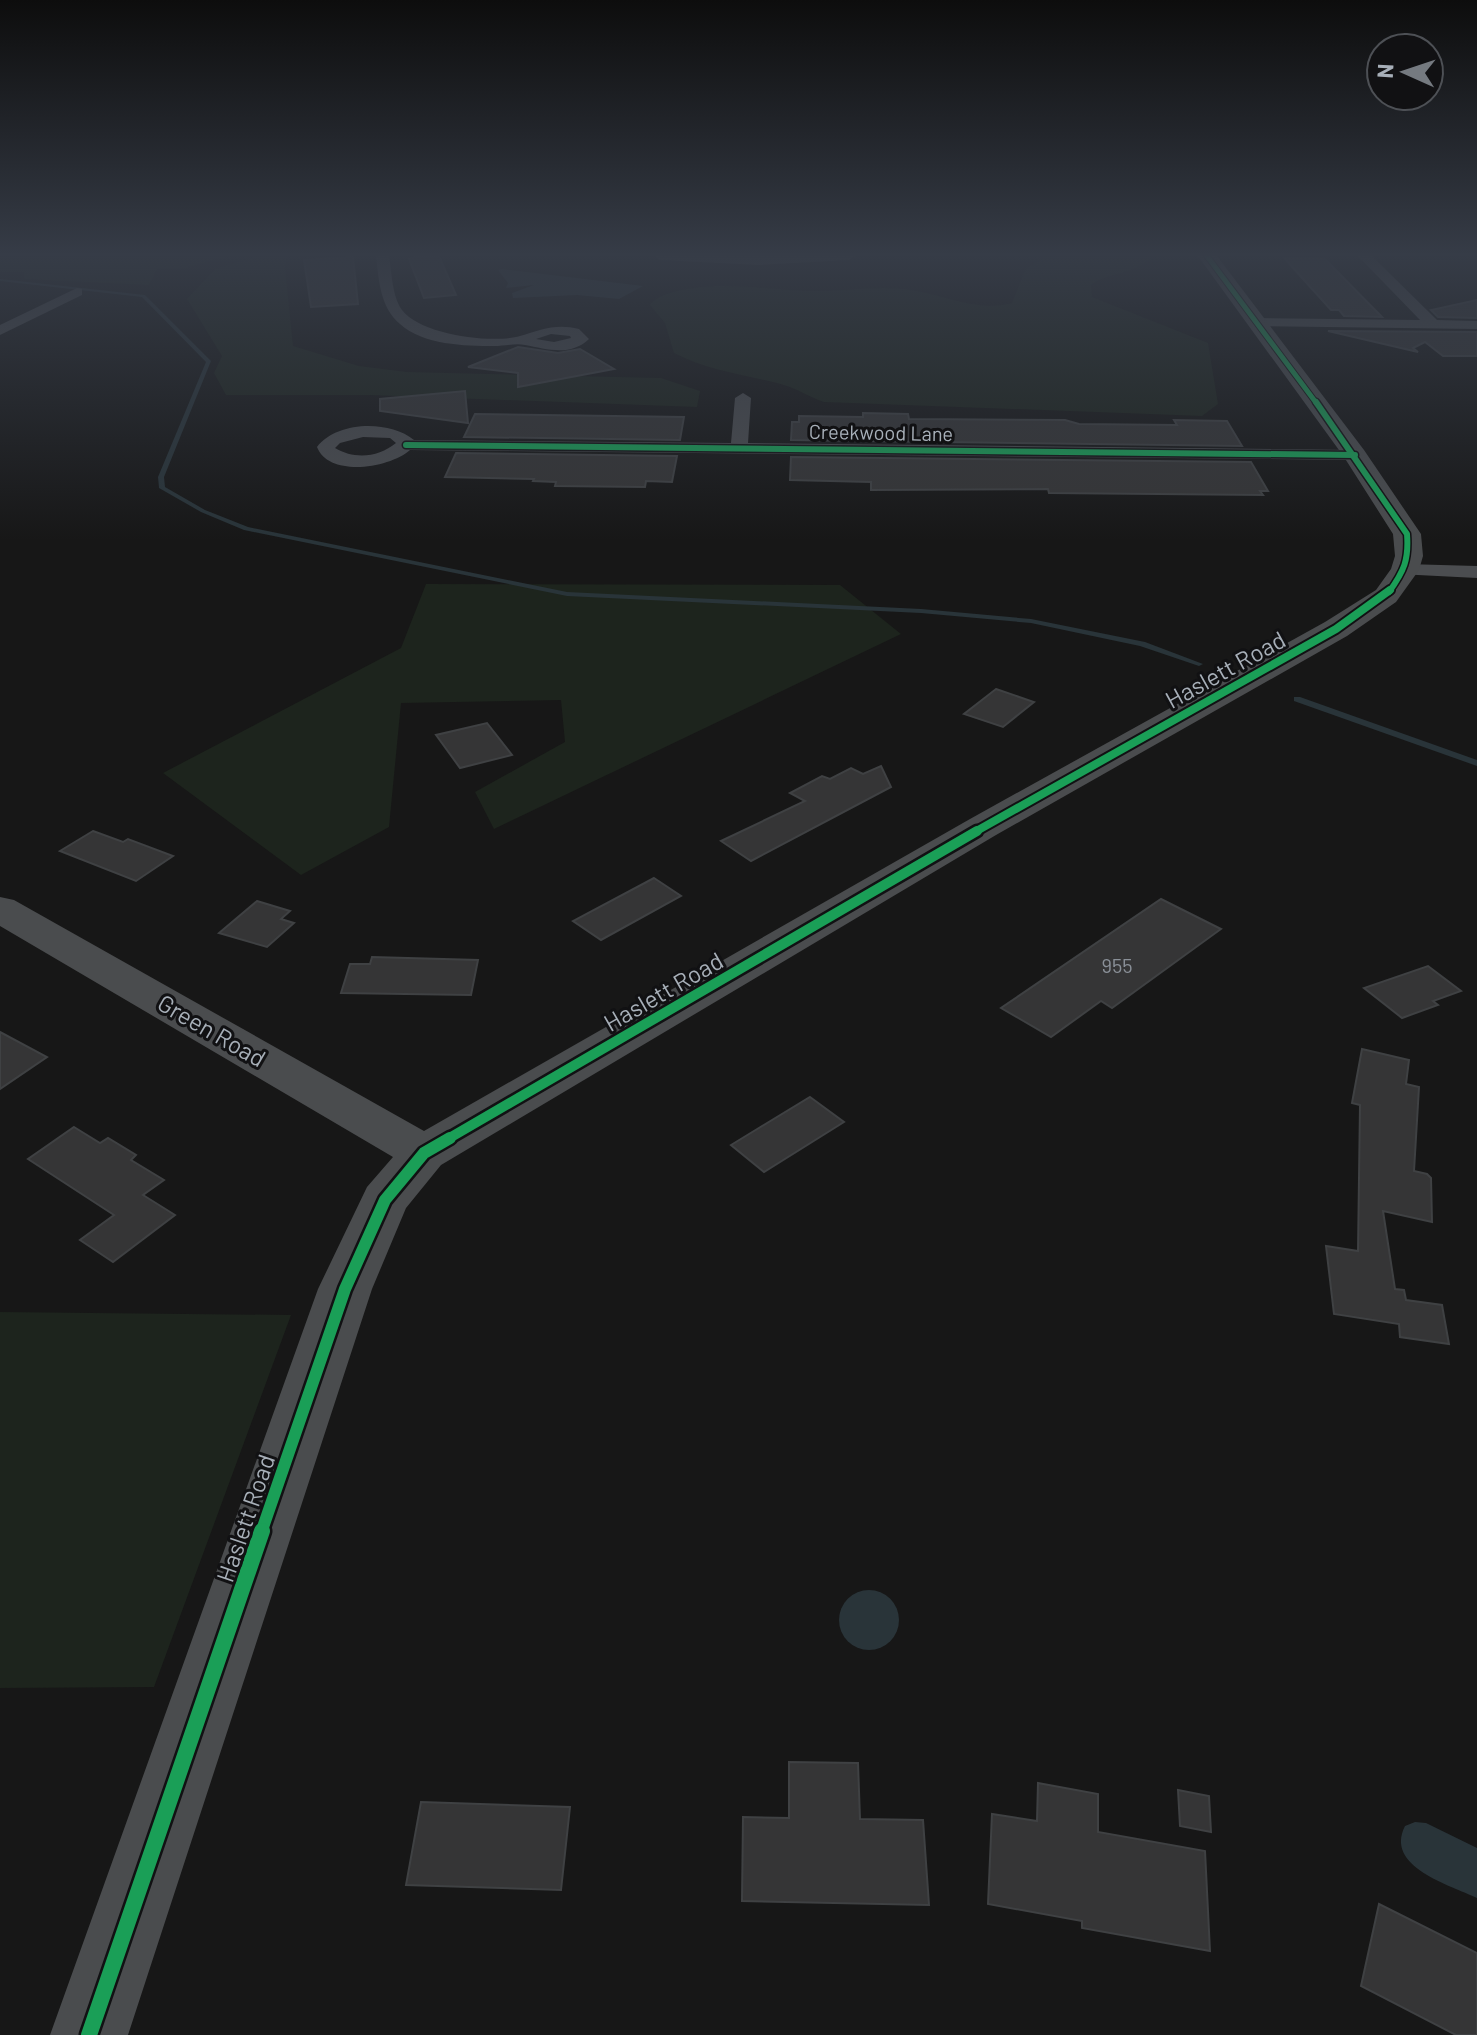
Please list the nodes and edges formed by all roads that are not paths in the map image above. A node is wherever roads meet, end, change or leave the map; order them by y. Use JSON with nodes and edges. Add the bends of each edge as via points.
{"nodes":[{"id":1,"x":1278,"y":351,"type":"edge"},
{"id":2,"x":743,"y":398,"type":"dead end"},
{"id":3,"x":406,"y":445,"type":"dead end"},
{"id":4,"x":739,"y":448,"type":"junction"},
{"id":5,"x":1355,"y":455,"type":"junction"},
{"id":6,"x":1405,"y":570,"type":"junction"},
{"id":7,"x":1477,"y":572,"type":"edge"},
{"id":8,"x":0,"y":909,"type":"edge"},
{"id":9,"x":424,"y":1153,"type":"junction"},
{"id":10,"x":89,"y":2035,"type":"edge"}],
"edges":[{"from":1,"to":5,"type":"street"},
{"from":2,"to":4,"type":"street"},
{"from":3,"to":4,"type":"street","name":"Creekwood Lane"},
{"from":4,"to":5,"type":"street","name":"Creekwood Lane"},
{"from":5,"to":6,"type":"street","via":[[1407,534]]},
{"from":6,"to":7,"type":"street"},
{"from":6,"to":9,"type":"street","name":"Haslett Road","via":[[1386,596],[1336,629],[983,827]]},
{"from":8,"to":9,"type":"street","name":"Green Road"},
{"from":9,"to":10,"type":"street","name":"Haslett Road","via":[[385,1200],[345,1289]]}]}
